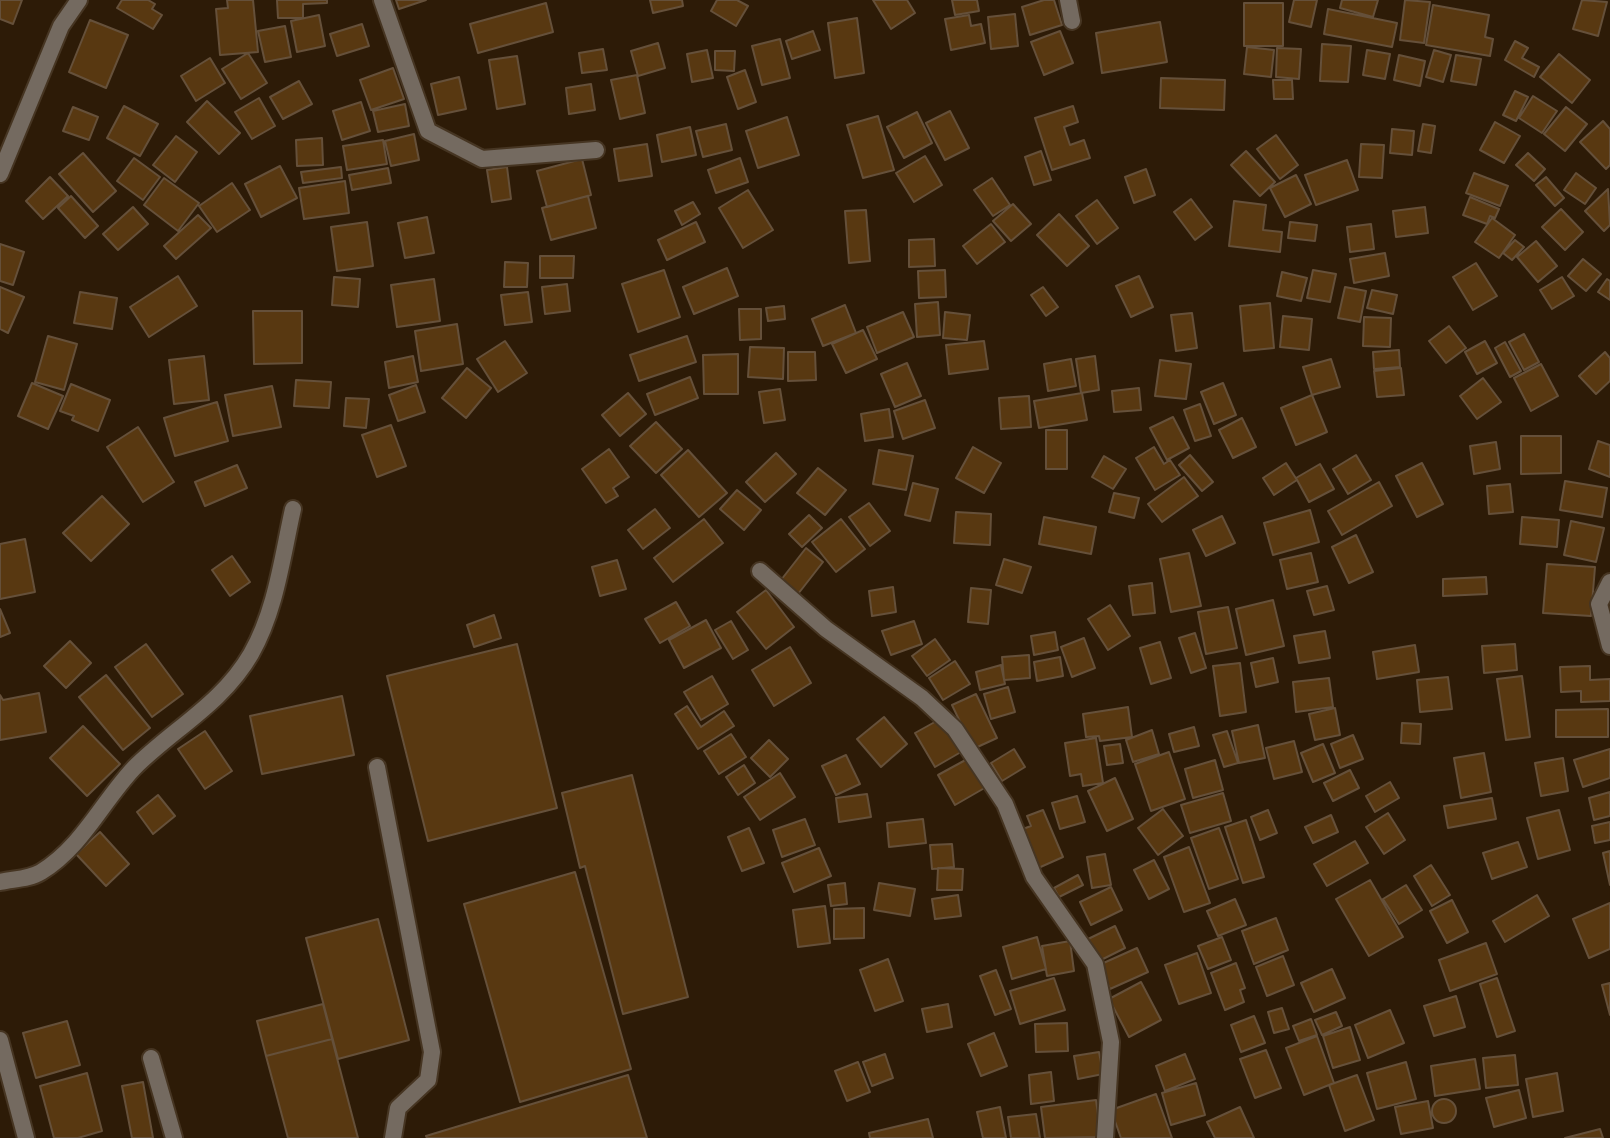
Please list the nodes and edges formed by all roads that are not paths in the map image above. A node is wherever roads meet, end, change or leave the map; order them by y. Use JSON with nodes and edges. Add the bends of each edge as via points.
{"nodes":[{"id":1,"x":79,"y":0,"type":"edge"},
{"id":2,"x":382,"y":0,"type":"edge"},
{"id":3,"x":1068,"y":0,"type":"edge"},
{"id":4,"x":1072,"y":21,"type":"dead end"},
{"id":5,"x":596,"y":150,"type":"dead end"},
{"id":6,"x":0,"y":174,"type":"edge"},
{"id":7,"x":293,"y":509,"type":"dead end"},
{"id":8,"x":760,"y":571,"type":"dead end"},
{"id":9,"x":1610,"y":582,"type":"edge"},
{"id":10,"x":1610,"y":646,"type":"edge"},
{"id":11,"x":377,"y":767,"type":"dead end"},
{"id":12,"x":0,"y":882,"type":"edge"},
{"id":13,"x":0,"y":1040,"type":"edge"},
{"id":14,"x":151,"y":1058,"type":"dead end"},
{"id":15,"x":26,"y":1138,"type":"edge"},
{"id":16,"x":174,"y":1138,"type":"edge"},
{"id":17,"x":393,"y":1138,"type":"edge"},
{"id":18,"x":1105,"y":1138,"type":"edge"}],
"edges":[{"from":1,"to":6,"type":"street","via":[[61,26]]},
{"from":2,"to":5,"type":"street","via":[[428,131],[482,159]]},
{"from":3,"to":4,"type":"street"},
{"from":7,"to":12,"type":"street","via":[[271,613],[234,679],[211,706],[134,769],[70,850],[39,874]]},
{"from":8,"to":18,"type":"street","via":[[955,729],[1005,804],[1034,877],[1095,964],[1111,1042]]},
{"from":9,"to":10,"type":"street","via":[[1599,604]]},
{"from":11,"to":17,"type":"street","via":[[432,1052],[428,1080],[398,1108]]},
{"from":13,"to":15,"type":"street"},
{"from":14,"to":16,"type":"street"}]}
